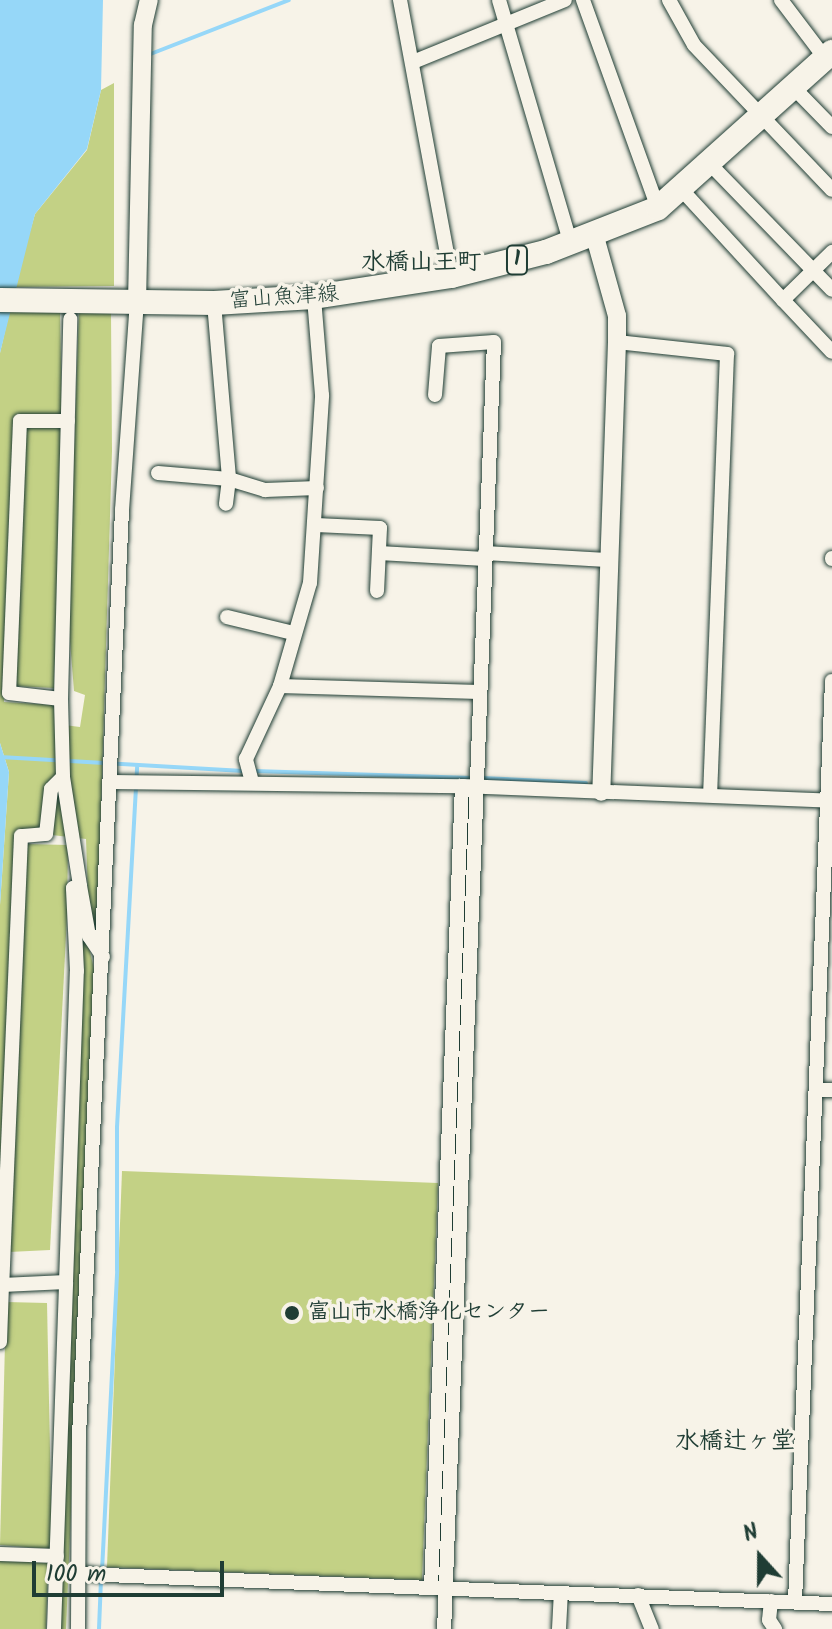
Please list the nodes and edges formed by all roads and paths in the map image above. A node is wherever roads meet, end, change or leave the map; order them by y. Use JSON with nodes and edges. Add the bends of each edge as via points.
{"nodes":[{"id":1,"x":149,"y":0,"type":"edge"},
{"id":2,"x":400,"y":0,"type":"edge"},
{"id":3,"x":499,"y":0,"type":"edge"},
{"id":4,"x":565,"y":0,"type":"edge"},
{"id":5,"x":583,"y":0,"type":"edge"},
{"id":6,"x":669,"y":0,"type":"edge"},
{"id":7,"x":781,"y":0,"type":"edge"},
{"id":8,"x":505,"y":26,"type":"junction"},
{"id":9,"x":828,"y":55,"type":"edge"},
{"id":10,"x":413,"y":62,"type":"junction"},
{"id":11,"x":793,"y":87,"type":"junction"},
{"id":12,"x":762,"y":117,"type":"junction"},
{"id":13,"x":832,"y":127,"type":"edge"},
{"id":14,"x":710,"y":164,"type":"junction"},
{"id":15,"x":681,"y":189,"type":"junction"},
{"id":16,"x":832,"y":190,"type":"edge"},
{"id":17,"x":658,"y":208,"type":"junction"},
{"id":18,"x":595,"y":237,"type":"junction"},
{"id":19,"x":571,"y":245,"type":"junction"},
{"id":20,"x":832,"y":252,"type":"edge"},
{"id":21,"x":813,"y":270,"type":"junction"},
{"id":22,"x":451,"y":276,"type":"junction"},
{"id":23,"x":832,"y":290,"type":"edge"},
{"id":24,"x":314,"y":297,"type":"junction"},
{"id":25,"x":0,"y":300,"type":"edge"},
{"id":26,"x":783,"y":300,"type":"junction"},
{"id":27,"x":126,"y":302,"type":"junction"},
{"id":28,"x":214,"y":303,"type":"junction"},
{"id":29,"x":70,"y":319,"type":"dead end"},
{"id":30,"x":617,"y":342,"type":"junction"},
{"id":31,"x":832,"y":352,"type":"edge"},
{"id":32,"x":435,"y":395,"type":"dead end"},
{"id":33,"x":68,"y":421,"type":"junction"},
{"id":34,"x":158,"y":473,"type":"dead end"},
{"id":35,"x":229,"y":479,"type":"junction"},
{"id":36,"x":317,"y":488,"type":"junction"},
{"id":37,"x":226,"y":504,"type":"dead end"},
{"id":38,"x":316,"y":525,"type":"junction"},
{"id":39,"x":379,"y":553,"type":"junction"},
{"id":40,"x":485,"y":556,"type":"junction"},
{"id":41,"x":607,"y":560,"type":"junction"},
{"id":42,"x":377,"y":591,"type":"dead end"},
{"id":43,"x":227,"y":617,"type":"dead end"},
{"id":44,"x":293,"y":633,"type":"junction"},
{"id":45,"x":832,"y":681,"type":"edge"},
{"id":46,"x":280,"y":686,"type":"junction"},
{"id":47,"x":479,"y":692,"type":"junction"},
{"id":48,"x":61,"y":699,"type":"junction"},
{"id":49,"x":63,"y":777,"type":"junction"},
{"id":50,"x":111,"y":782,"type":"junction"},
{"id":51,"x":252,"y":782,"type":"junction"},
{"id":52,"x":470,"y":786,"type":"junction"},
{"id":53,"x":601,"y":792,"type":"junction"},
{"id":54,"x":710,"y":795,"type":"junction"},
{"id":55,"x":830,"y":801,"type":"edge"},
{"id":56,"x":80,"y":886,"type":"junction"},
{"id":57,"x":103,"y":957,"type":"junction"},
{"id":58,"x":816,"y":1090,"type":"junction"},
{"id":59,"x":832,"y":1090,"type":"edge"},
{"id":60,"x":66,"y":1282,"type":"junction"},
{"id":61,"x":2,"y":1285,"type":"edge"},
{"id":62,"x":0,"y":1342,"type":"edge"},
{"id":63,"x":0,"y":1554,"type":"edge"},
{"id":64,"x":57,"y":1556,"type":"junction"},
{"id":65,"x":81,"y":1574,"type":"junction"},
{"id":66,"x":439,"y":1588,"type":"junction"},
{"id":67,"x":561,"y":1593,"type":"junction"},
{"id":68,"x":638,"y":1595,"type":"junction"},
{"id":69,"x":771,"y":1601,"type":"junction"},
{"id":70,"x":795,"y":1602,"type":"junction"},
{"id":71,"x":828,"y":1604,"type":"edge"},
{"id":72,"x":832,"y":1617,"type":"edge"},
{"id":73,"x":54,"y":1629,"type":"edge"},
{"id":74,"x":78,"y":1629,"type":"edge"},
{"id":75,"x":444,"y":1629,"type":"edge"},
{"id":76,"x":559,"y":1629,"type":"edge"},
{"id":77,"x":652,"y":1629,"type":"edge"},
{"id":78,"x":775,"y":1629,"type":"edge"}],
"edges":[{"from":1,"to":27,"type":"street","via":[[143,25]]},
{"from":2,"to":10,"type":"street"},
{"from":3,"to":8,"type":"street"},
{"from":4,"to":8,"type":"street"},
{"from":5,"to":17,"type":"street"},
{"from":6,"to":12,"type":"street","via":[[694,45]]},
{"from":7,"to":9,"type":"street"},
{"from":8,"to":10,"type":"street"},
{"from":8,"to":19,"type":"street"},
{"from":9,"to":11,"type":"main road","name":"富山魚津線","number":"1"},
{"from":10,"to":22,"type":"street"},
{"from":11,"to":12,"type":"main road","name":"富山魚津線","number":"1"},
{"from":11,"to":13,"type":"street"},
{"from":12,"to":14,"type":"main road","name":"富山魚津線","number":"1"},
{"from":12,"to":16,"type":"street"},
{"from":14,"to":15,"type":"main road","name":"富山魚津線","number":"1"},
{"from":14,"to":21,"type":"street"},
{"from":15,"to":17,"type":"main road","name":"富山魚津線","number":"1"},
{"from":15,"to":26,"type":"street"},
{"from":17,"to":18,"type":"main road","name":"富山魚津線","number":"1"},
{"from":18,"to":19,"type":"main road","name":"富山魚津線","number":"1"},
{"from":18,"to":30,"type":"street","via":[[614,302]]},
{"from":19,"to":22,"type":"main road","name":"富山魚津線","number":"1"},
{"from":20,"to":21,"type":"street"},
{"from":21,"to":23,"type":"street"},
{"from":21,"to":26,"type":"street"},
{"from":22,"to":24,"type":"main road","name":"富山魚津線","number":"1"},
{"from":24,"to":28,"type":"main road","name":"富山魚津線","number":"1"},
{"from":24,"to":36,"type":"street","via":[[322,395]]},
{"from":25,"to":27,"type":"main road","name":"富山魚津線","number":"1"},
{"from":26,"to":31,"type":"street"},
{"from":27,"to":28,"type":"main road","name":"富山魚津線","number":"1"},
{"from":27,"to":50,"type":"street"},
{"from":28,"to":35,"type":"street"},
{"from":29,"to":33,"type":"street"},
{"from":30,"to":41,"type":"street"},
{"from":30,"to":54,"type":"street","via":[[727,354]]},
{"from":32,"to":40,"type":"street","via":[[439,346],[494,342]]},
{"from":33,"to":48,"type":"street"},
{"from":33,"to":48,"type":"street","via":[[20,421],[9,693]]},
{"from":34,"to":35,"type":"street"},
{"from":35,"to":36,"type":"street","via":[[265,490]]},
{"from":35,"to":37,"type":"street"},
{"from":36,"to":38,"type":"street"},
{"from":38,"to":39,"type":"street","via":[[380,528]]},
{"from":38,"to":44,"type":"street","via":[[310,583]]},
{"from":39,"to":40,"type":"street"},
{"from":39,"to":42,"type":"street"},
{"from":40,"to":41,"type":"street"},
{"from":40,"to":47,"type":"street"},
{"from":41,"to":53,"type":"street"},
{"from":43,"to":44,"type":"street"},
{"from":44,"to":46,"type":"street"},
{"from":45,"to":55,"type":"street"},
{"from":46,"to":47,"type":"street"},
{"from":46,"to":51,"type":"street","via":[[246,759]]},
{"from":47,"to":52,"type":"street"},
{"from":48,"to":49,"type":"street"},
{"from":49,"to":56,"type":"street"},
{"from":49,"to":61,"type":"street","via":[[51,789],[46,834],[21,836]]},
{"from":50,"to":51,"type":"street"},
{"from":50,"to":57,"type":"street"},
{"from":51,"to":52,"type":"street"},
{"from":52,"to":53,"type":"street"},
{"from":52,"to":66,"type":"street"},
{"from":53,"to":54,"type":"street"},
{"from":54,"to":55,"type":"street"},
{"from":55,"to":58,"type":"street"},
{"from":56,"to":57,"type":"street","via":[[89,936]]},
{"from":56,"to":60,"type":"street","via":[[73,888],[77,971]]},
{"from":57,"to":65,"type":"street","via":[[79,1436]]},
{"from":58,"to":59,"type":"street"},
{"from":58,"to":70,"type":"street"},
{"from":60,"to":61,"type":"street"},
{"from":60,"to":64,"type":"street"},
{"from":61,"to":62,"type":"street"},
{"from":63,"to":64,"type":"street"},
{"from":64,"to":73,"type":"street"},
{"from":65,"to":66,"type":"street"},
{"from":65,"to":74,"type":"street"},
{"from":66,"to":67,"type":"street"},
{"from":66,"to":75,"type":"street"},
{"from":67,"to":68,"type":"street"},
{"from":67,"to":76,"type":"street"},
{"from":68,"to":69,"type":"street"},
{"from":68,"to":77,"type":"street"},
{"from":69,"to":70,"type":"street"},
{"from":69,"to":78,"type":"street","via":[[769,1620]]},
{"from":70,"to":71,"type":"street"},
{"from":71,"to":72,"type":"street"}]}
